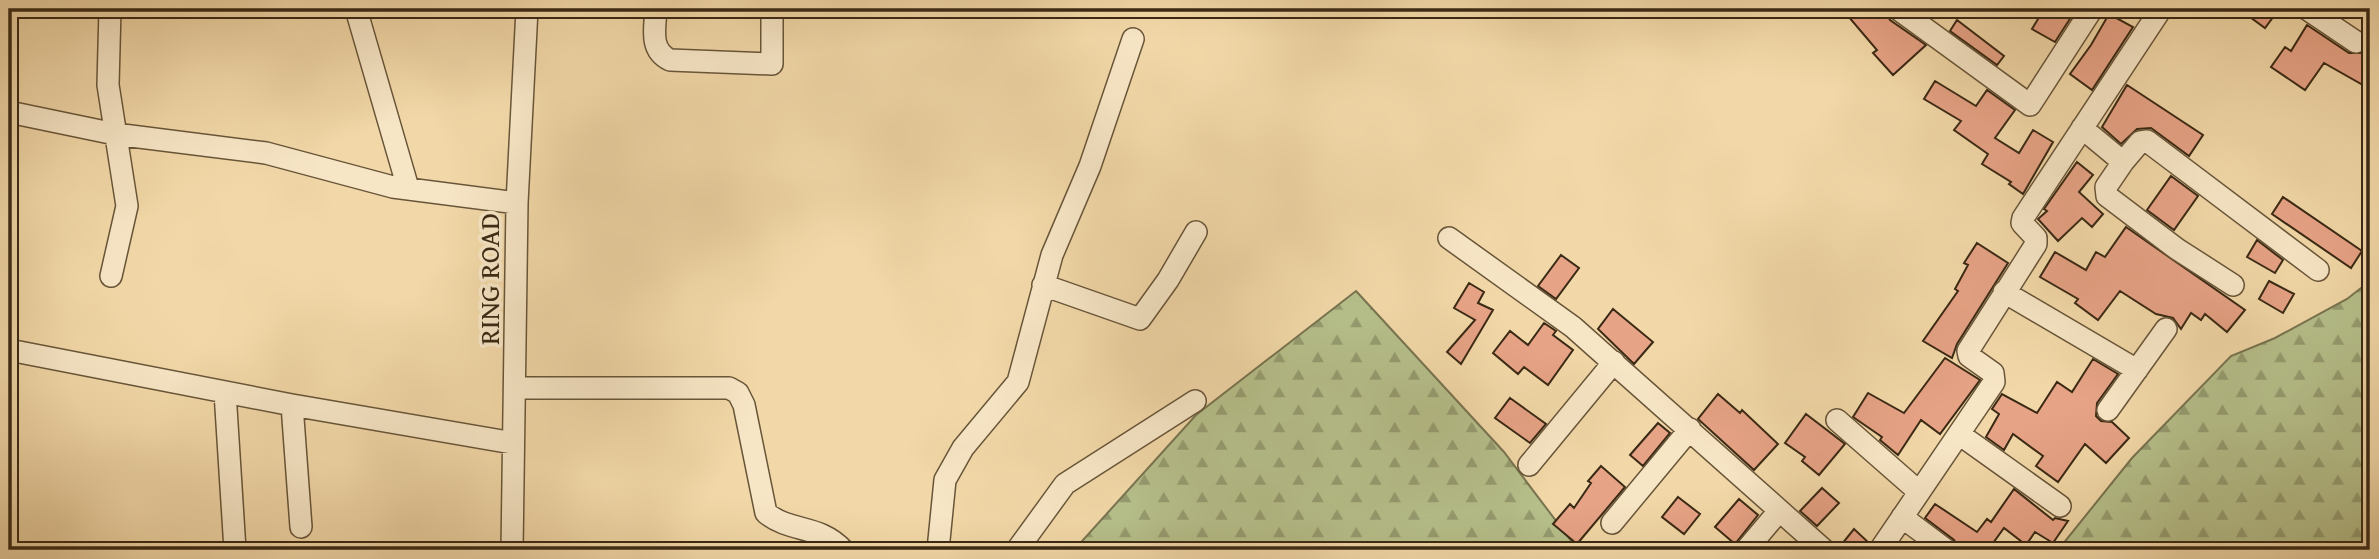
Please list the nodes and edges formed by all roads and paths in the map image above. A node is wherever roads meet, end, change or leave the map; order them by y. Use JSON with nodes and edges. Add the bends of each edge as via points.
{"nodes":[{"id":1,"x":110,"y":9,"type":"edge"},
{"id":2,"x":356,"y":9,"type":"edge"},
{"id":3,"x":527,"y":9,"type":"edge"},
{"id":4,"x":656,"y":9,"type":"edge"},
{"id":5,"x":772,"y":9,"type":"edge"},
{"id":6,"x":1898,"y":9,"type":"edge"},
{"id":7,"x":2092,"y":9,"type":"edge"},
{"id":8,"x":2161,"y":9,"type":"edge"},
{"id":9,"x":2306,"y":9,"type":"edge"},
{"id":10,"x":1133,"y":39,"type":"dead end"},
{"id":11,"x":2356,"y":42,"type":"dead end"},
{"id":12,"x":9,"y":112,"type":"edge"},
{"id":13,"x":2082,"y":128,"type":"junction"},
{"id":14,"x":116,"y":134,"type":"junction"},
{"id":15,"x":2123,"y":162,"type":"junction"},
{"id":16,"x":408,"y":188,"type":"junction"},
{"id":17,"x":517,"y":203,"type":"junction"},
{"id":18,"x":1196,"y":232,"type":"dead end"},
{"id":19,"x":1449,"y":238,"type":"dead end"},
{"id":20,"x":2318,"y":270,"type":"dead end"},
{"id":21,"x":111,"y":276,"type":"dead end"},
{"id":22,"x":1043,"y":285,"type":"junction"},
{"id":23,"x":2233,"y":285,"type":"dead end"},
{"id":24,"x":2004,"y":292,"type":"junction"},
{"id":25,"x":2166,"y":329,"type":"dead end"},
{"id":26,"x":9,"y":349,"type":"edge"},
{"id":27,"x":1614,"y":362,"type":"junction"},
{"id":28,"x":2137,"y":370,"type":"junction"},
{"id":29,"x":516,"y":388,"type":"junction"},
{"id":30,"x":225,"y":392,"type":"junction"},
{"id":31,"x":1195,"y":401,"type":"dead end"},
{"id":32,"x":292,"y":405,"type":"junction"},
{"id":33,"x":2108,"y":410,"type":"dead end"},
{"id":34,"x":1837,"y":420,"type":"dead end"},
{"id":35,"x":1690,"y":429,"type":"junction"},
{"id":36,"x":1959,"y":434,"type":"junction"},
{"id":37,"x":513,"y":443,"type":"junction"},
{"id":38,"x":1529,"y":465,"type":"dead end"},
{"id":39,"x":1918,"y":491,"type":"junction"},
{"id":40,"x":2060,"y":506,"type":"dead end"},
{"id":41,"x":1779,"y":511,"type":"junction"},
{"id":42,"x":1902,"y":517,"type":"junction"},
{"id":43,"x":1612,"y":523,"type":"dead end"},
{"id":44,"x":300,"y":527,"type":"dead end"},
{"id":45,"x":235,"y":550,"type":"edge"},
{"id":46,"x":512,"y":550,"type":"edge"},
{"id":47,"x":843,"y":550,"type":"edge"},
{"id":48,"x":938,"y":550,"type":"edge"},
{"id":49,"x":1017,"y":550,"type":"edge"},
{"id":50,"x":1746,"y":550,"type":"edge"},
{"id":51,"x":1824,"y":550,"type":"edge"},
{"id":52,"x":1880,"y":550,"type":"edge"},
{"id":53,"x":1946,"y":550,"type":"edge"}],
"edges":[{"from":1,"to":14,"type":"street","via":[[107,71]]},
{"from":2,"to":16,"type":"street"},
{"from":3,"to":17,"type":"street","name":"RING ROAD"},
{"from":4,"to":5,"type":"street","via":[[655,47],[661,56],[772,64]]},
{"from":6,"to":7,"type":"street","via":[[2030,105]]},
{"from":8,"to":13,"type":"street"},
{"from":9,"to":11,"type":"street"},
{"from":10,"to":22,"type":"street"},
{"from":12,"to":14,"type":"street"},
{"from":13,"to":15,"type":"street"},
{"from":13,"to":24,"type":"street","via":[[2023,218],[2036,244]]},
{"from":14,"to":16,"type":"street","via":[[266,153]]},
{"from":14,"to":21,"type":"street","via":[[127,206]]},
{"from":15,"to":20,"type":"street","via":[[2140,142],[2147,141]]},
{"from":15,"to":23,"type":"street","via":[[2106,187],[2107,196]]},
{"from":16,"to":17,"type":"street"},
{"from":17,"to":29,"type":"street","name":"RING ROAD"},
{"from":18,"to":22,"type":"street","via":[[1140,319]]},
{"from":19,"to":27,"type":"street"},
{"from":22,"to":48,"type":"street","via":[[1018,383],[962,448],[945,480]]},
{"from":24,"to":28,"type":"street"},
{"from":24,"to":36,"type":"street","via":[[1968,351],[1993,373],[1993,382]]},
{"from":25,"to":28,"type":"street"},
{"from":26,"to":30,"type":"street"},
{"from":27,"to":35,"type":"street"},
{"from":27,"to":38,"type":"street"},
{"from":28,"to":33,"type":"street"},
{"from":29,"to":37,"type":"street","name":"RING ROAD"},
{"from":29,"to":47,"type":"street","via":[[729,388],[742,398],[766,513],[830,537]]},
{"from":30,"to":32,"type":"street"},
{"from":30,"to":45,"type":"street"},
{"from":31,"to":49,"type":"street","via":[[1065,484]]},
{"from":32,"to":37,"type":"street"},
{"from":32,"to":44,"type":"street"},
{"from":34,"to":39,"type":"street"},
{"from":35,"to":41,"type":"street"},
{"from":35,"to":43,"type":"street"},
{"from":36,"to":39,"type":"street"},
{"from":36,"to":40,"type":"street"},
{"from":37,"to":46,"type":"street","name":"RING ROAD"},
{"from":39,"to":42,"type":"street"},
{"from":41,"to":50,"type":"street"},
{"from":41,"to":51,"type":"street"},
{"from":42,"to":52,"type":"street"},
{"from":42,"to":53,"type":"street"}]}
